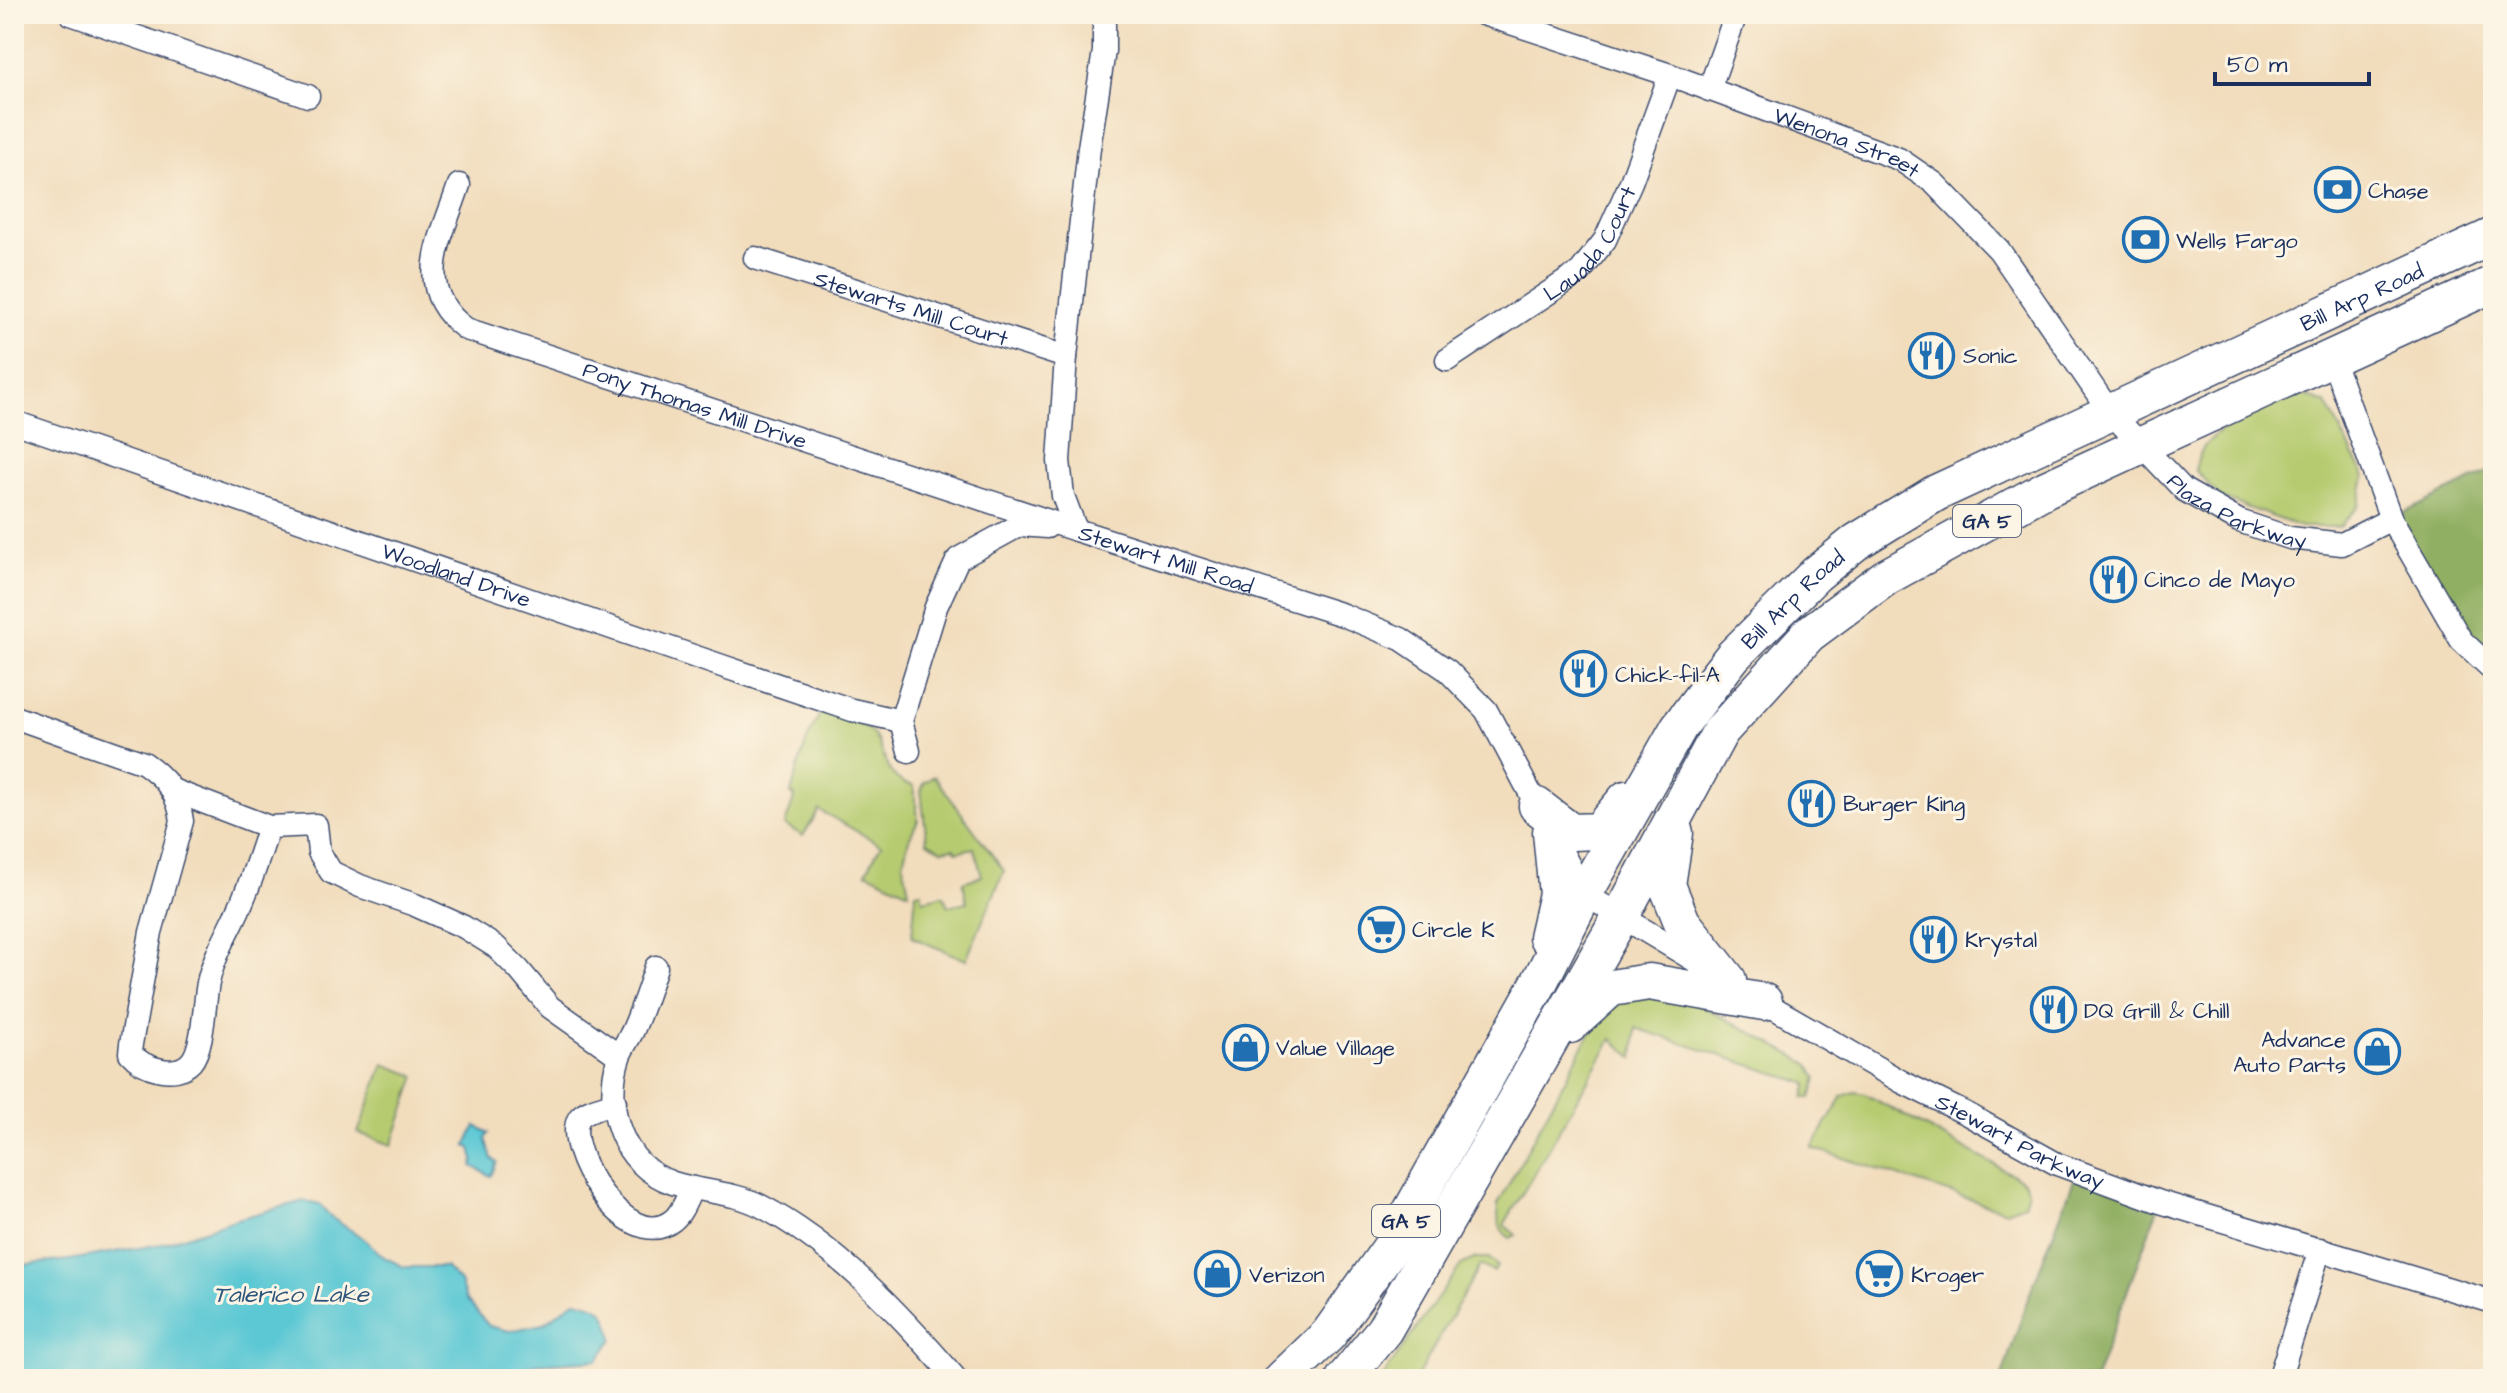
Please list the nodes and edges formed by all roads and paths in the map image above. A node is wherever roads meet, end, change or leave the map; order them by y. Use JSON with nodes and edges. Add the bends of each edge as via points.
{"nodes":[{"id":1,"x":71,"y":14,"type":"edge"},
{"id":2,"x":1104,"y":14,"type":"edge"},
{"id":3,"x":1483,"y":14,"type":"edge"},
{"id":4,"x":1736,"y":14,"type":"edge"},
{"id":5,"x":1670,"y":75,"type":"junction"},
{"id":6,"x":1709,"y":90,"type":"junction"},
{"id":7,"x":308,"y":96,"type":"dead end"},
{"id":8,"x":459,"y":185,"type":"dead end"},
{"id":9,"x":2493,"y":236,"type":"edge"},
{"id":10,"x":755,"y":258,"type":"dead end"},
{"id":11,"x":2493,"y":284,"type":"edge"},
{"id":12,"x":1066,"y":357,"type":"junction"},
{"id":13,"x":2332,"y":358,"type":"junction"},
{"id":14,"x":1447,"y":360,"type":"dead end"},
{"id":15,"x":2110,"y":412,"type":"junction"},
{"id":16,"x":14,"y":422,"type":"edge"},
{"id":17,"x":2142,"y":444,"type":"junction"},
{"id":18,"x":2391,"y":519,"type":"junction"},
{"id":19,"x":1076,"y":530,"type":"junction"},
{"id":20,"x":2493,"y":670,"type":"edge"},
{"id":21,"x":14,"y":717,"type":"edge"},
{"id":22,"x":901,"y":721,"type":"junction"},
{"id":23,"x":1679,"y":727,"type":"junction"},
{"id":24,"x":909,"y":751,"type":"dead end"},
{"id":25,"x":172,"y":790,"type":"junction"},
{"id":26,"x":1678,"y":809,"type":"junction"},
{"id":27,"x":1544,"y":819,"type":"junction"},
{"id":28,"x":269,"y":827,"type":"junction"},
{"id":29,"x":1584,"y":894,"type":"junction"},
{"id":30,"x":1621,"y":916,"type":"junction"},
{"id":31,"x":656,"y":967,"type":"dead end"},
{"id":32,"x":1728,"y":980,"type":"junction"},
{"id":33,"x":1540,"y":981,"type":"junction"},
{"id":34,"x":1764,"y":1002,"type":"junction"},
{"id":35,"x":1548,"y":1045,"type":"junction"},
{"id":36,"x":619,"y":1056,"type":"junction"},
{"id":37,"x":615,"y":1102,"type":"junction"},
{"id":38,"x":692,"y":1188,"type":"junction"},
{"id":39,"x":2320,"y":1249,"type":"junction"},
{"id":40,"x":2493,"y":1302,"type":"edge"},
{"id":41,"x":956,"y":1379,"type":"edge"},
{"id":42,"x":1282,"y":1379,"type":"edge"},
{"id":43,"x":1344,"y":1379,"type":"edge"},
{"id":44,"x":2279,"y":1379,"type":"edge"}],
"edges":[{"from":1,"to":7,"type":"street"},
{"from":2,"to":12,"type":"street","name":"Stewart Mill Road","via":[[1104,51]]},
{"from":3,"to":5,"type":"street","name":"Wenona Street"},
{"from":4,"to":6,"type":"street"},
{"from":5,"to":6,"type":"street","name":"Wenona Street"},
{"from":5,"to":14,"type":"street","name":"Lauada Court","via":[[1605,240],[1580,272]]},
{"from":6,"to":15,"type":"street","name":"Wenona Street","via":[[1899,159],[1934,183],[1999,250]]},
{"from":8,"to":19,"type":"street","name":"Pony Thomas Mill Drive","via":[[433,269],[445,311],[466,329]]},
{"from":9,"to":15,"type":"main road","name":"Bill Arp Road","number":"GA 5"},
{"from":10,"to":12,"type":"street","name":"Stewarts Mill Court"},
{"from":11,"to":13,"type":"main road","name":"Bill Arp Road","number":"GA 5"},
{"from":12,"to":19,"type":"street","name":"Stewart Mill Road","via":[[1059,461],[1063,496]]},
{"from":13,"to":17,"type":"main road","name":"Bill Arp Road","number":"GA 5"},
{"from":13,"to":18,"type":"street"},
{"from":15,"to":17,"type":"street","name":"Plaza Parkway"},
{"from":15,"to":23,"type":"main road","name":"Bill Arp Road","number":"GA 5","via":[[1936,493],[1856,542],[1733,656]]},
{"from":16,"to":22,"type":"street","name":"Woodland Drive","via":[[852,710]]},
{"from":17,"to":18,"type":"street","name":"Plaza Parkway","via":[[2184,490],[2239,521],[2290,538],[2342,544]]},
{"from":17,"to":26,"type":"main road","name":"Bill Arp Road","number":"GA 5","via":[[2046,489],[1886,577],[1809,634],[1720,732]]},
{"from":18,"to":20,"type":"street","via":[[2461,640]]},
{"from":19,"to":22,"type":"street","via":[[1020,525],[958,559],[936,607]]},
{"from":19,"to":27,"type":"street","name":"Stewart Mill Road","via":[[1343,615],[1401,639],[1447,670],[1486,710]]},
{"from":21,"to":25,"type":"street","via":[[144,763]]},
{"from":22,"to":24,"type":"street"},
{"from":23,"to":27,"type":"main road","via":[[1599,831],[1571,832]]},
{"from":23,"to":29,"type":"main road","name":"Bill Arp Road","number":"GA 5"},
{"from":25,"to":28,"type":"street"},
{"from":25,"to":28,"type":"street","via":[[182,821],[151,932],[133,1030],[130,1053],[138,1063],[176,1070],[190,1063],[197,1051],[208,979]]},
{"from":26,"to":30,"type":"main road","name":"Bill Arp Road","number":"GA 5"},
{"from":26,"to":32,"type":"main road","via":[[1667,885],[1682,922]]},
{"from":27,"to":29,"type":"street","name":"Stewart Mill Road"},
{"from":27,"to":33,"type":"main road","via":[[1557,894]]},
{"from":28,"to":36,"type":"street","via":[[316,825],[319,852],[331,872],[415,905],[496,947],[550,1007]]},
{"from":29,"to":30,"type":"street","name":"Stewart Parkway"},
{"from":29,"to":33,"type":"main road","name":"Bill Arp Road","number":"GA 5"},
{"from":30,"to":32,"type":"street","name":"Stewart Parkway"},
{"from":30,"to":35,"type":"main road","name":"Bill Arp Road","number":"GA 5"},
{"from":31,"to":36,"type":"street"},
{"from":32,"to":34,"type":"street","name":"Stewart Parkway"},
{"from":33,"to":42,"type":"main road","name":"Bill Arp Road","number":"GA 5","via":[[1391,1247],[1329,1334]]},
{"from":34,"to":35,"type":"main road","via":[[1649,982],[1611,988]]},
{"from":34,"to":39,"type":"street","name":"Stewart Parkway","via":[[2057,1164],[2160,1202]]},
{"from":35,"to":43,"type":"main road","name":"Bill Arp Road","number":"GA 5","via":[[1384,1330]]},
{"from":36,"to":37,"type":"street"},
{"from":37,"to":38,"type":"street","via":[[619,1132],[638,1163],[657,1177]]},
{"from":37,"to":38,"type":"street","via":[[586,1113],[576,1128],[579,1149],[609,1203],[629,1221],[655,1228],[676,1219]]},
{"from":38,"to":41,"type":"street","via":[[759,1204],[818,1241],[913,1329]]},
{"from":39,"to":40,"type":"street","name":"Stewart Parkway"},
{"from":39,"to":44,"type":"street"}]}
